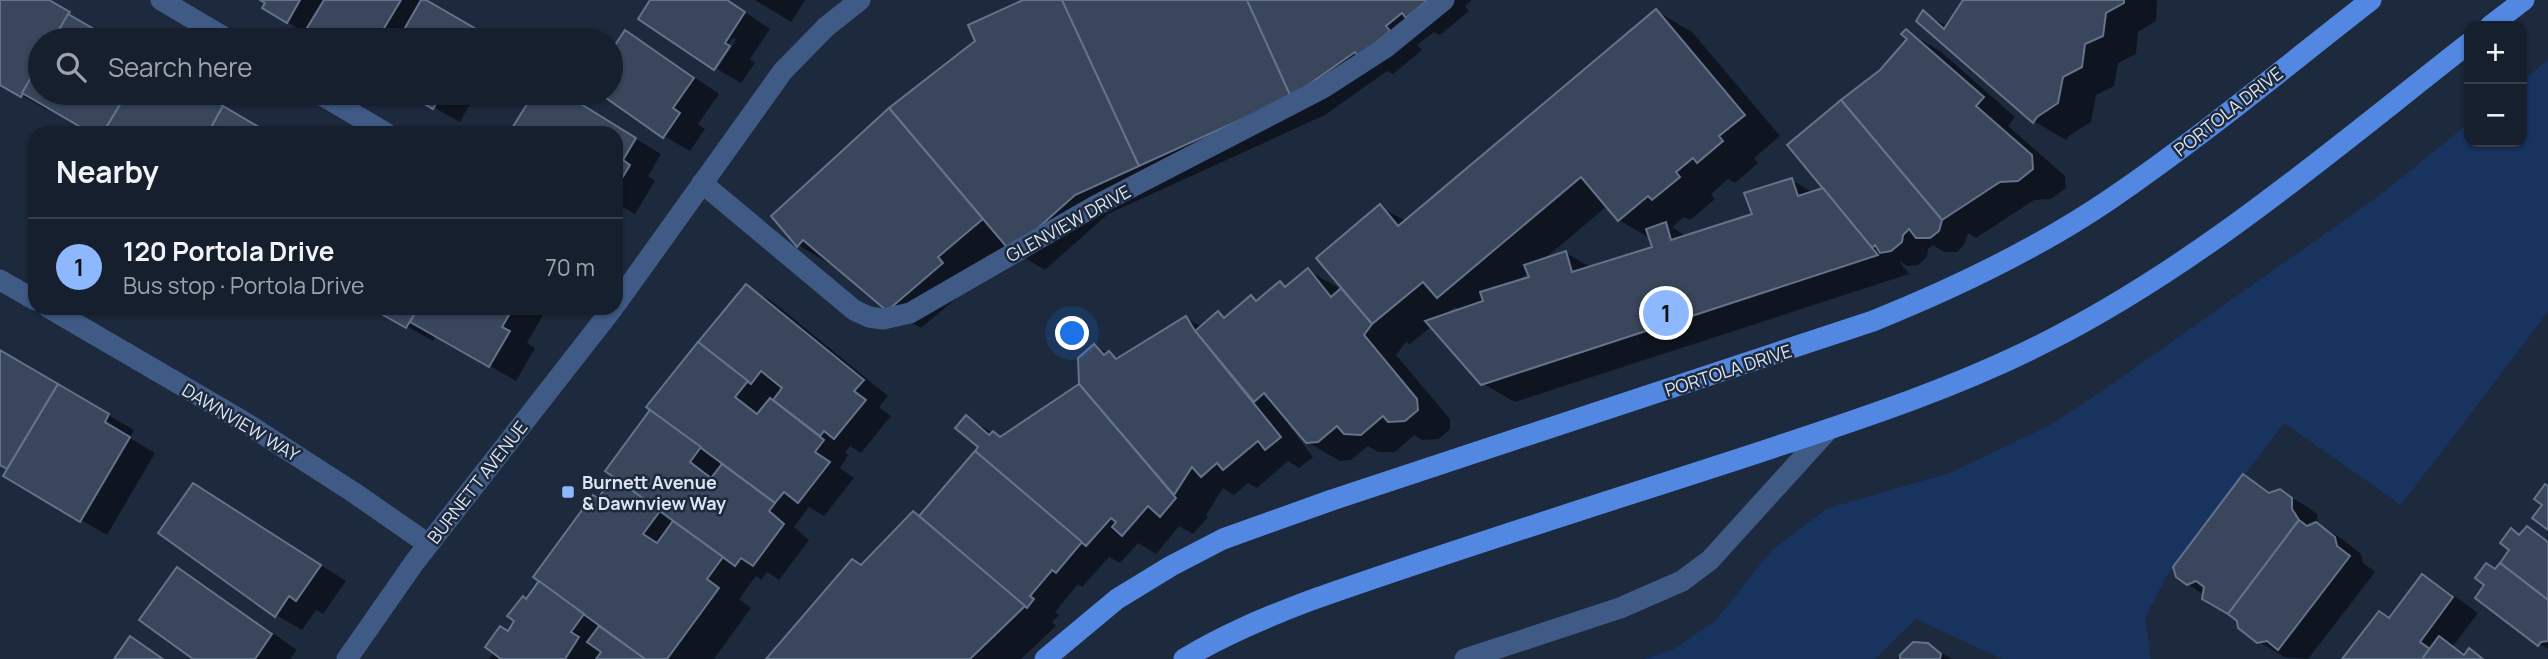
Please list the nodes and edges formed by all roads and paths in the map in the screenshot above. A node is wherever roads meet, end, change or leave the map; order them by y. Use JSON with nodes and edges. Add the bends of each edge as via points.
{"nodes":[{"id":1,"x":161,"y":0,"type":"edge"},
{"id":2,"x":860,"y":0,"type":"edge"},
{"id":3,"x":1444,"y":0,"type":"edge"},
{"id":4,"x":2371,"y":0,"type":"edge"},
{"id":5,"x":2524,"y":0,"type":"edge"},
{"id":6,"x":2497,"y":21,"type":"edge"},
{"id":7,"x":209,"y":28,"type":"edge"},
{"id":8,"x":2464,"y":47,"type":"edge"},
{"id":9,"x":338,"y":105,"type":"edge"},
{"id":10,"x":374,"y":126,"type":"edge"},
{"id":11,"x":702,"y":183,"type":"junction"},
{"id":12,"x":625,"y":274,"type":"edge"},
{"id":13,"x":0,"y":280,"type":"edge"},
{"id":14,"x":28,"y":296,"type":"edge"},
{"id":15,"x":61,"y":315,"type":"edge"},
{"id":16,"x":608,"y":315,"type":"edge"},
{"id":17,"x":1829,"y":429,"type":"junction"},
{"id":18,"x":428,"y":544,"type":"junction"},
{"id":19,"x":347,"y":659,"type":"edge"},
{"id":20,"x":1045,"y":659,"type":"edge"},
{"id":21,"x":1184,"y":659,"type":"edge"},
{"id":22,"x":1465,"y":659,"type":"edge"}],
"edges":[{"from":1,"to":7,"type":"street"},
{"from":2,"to":11,"type":"street","via":[[783,71]]},
{"from":3,"to":11,"type":"street","name":"GLENVIEW DRIVE","via":[[1385,48],[1323,88],[1095,206],[898,317],[883,320],[854,310]]},
{"from":4,"to":20,"type":"main road","name":"PORTOLA DRIVE","via":[[2108,200],[1999,265],[1873,321],[1223,539],[1117,599]]},
{"from":5,"to":6,"type":"main road"},
{"from":8,"to":17,"type":"main road","via":[[2211,242],[2104,311],[1979,373]]},
{"from":9,"to":10,"type":"street"},
{"from":11,"to":12,"type":"street"},
{"from":13,"to":14,"type":"street"},
{"from":15,"to":18,"type":"street","name":"DAWNVIEW WAY","via":[[241,420]]},
{"from":16,"to":18,"type":"street","name":"BURNETT AVENUE"},
{"from":17,"to":21,"type":"main road","via":[[1328,594],[1258,620]]},
{"from":17,"to":22,"type":"street","via":[[1710,560],[1682,581],[1620,608]]},
{"from":18,"to":19,"type":"street","name":"BURNETT AVENUE"}]}
